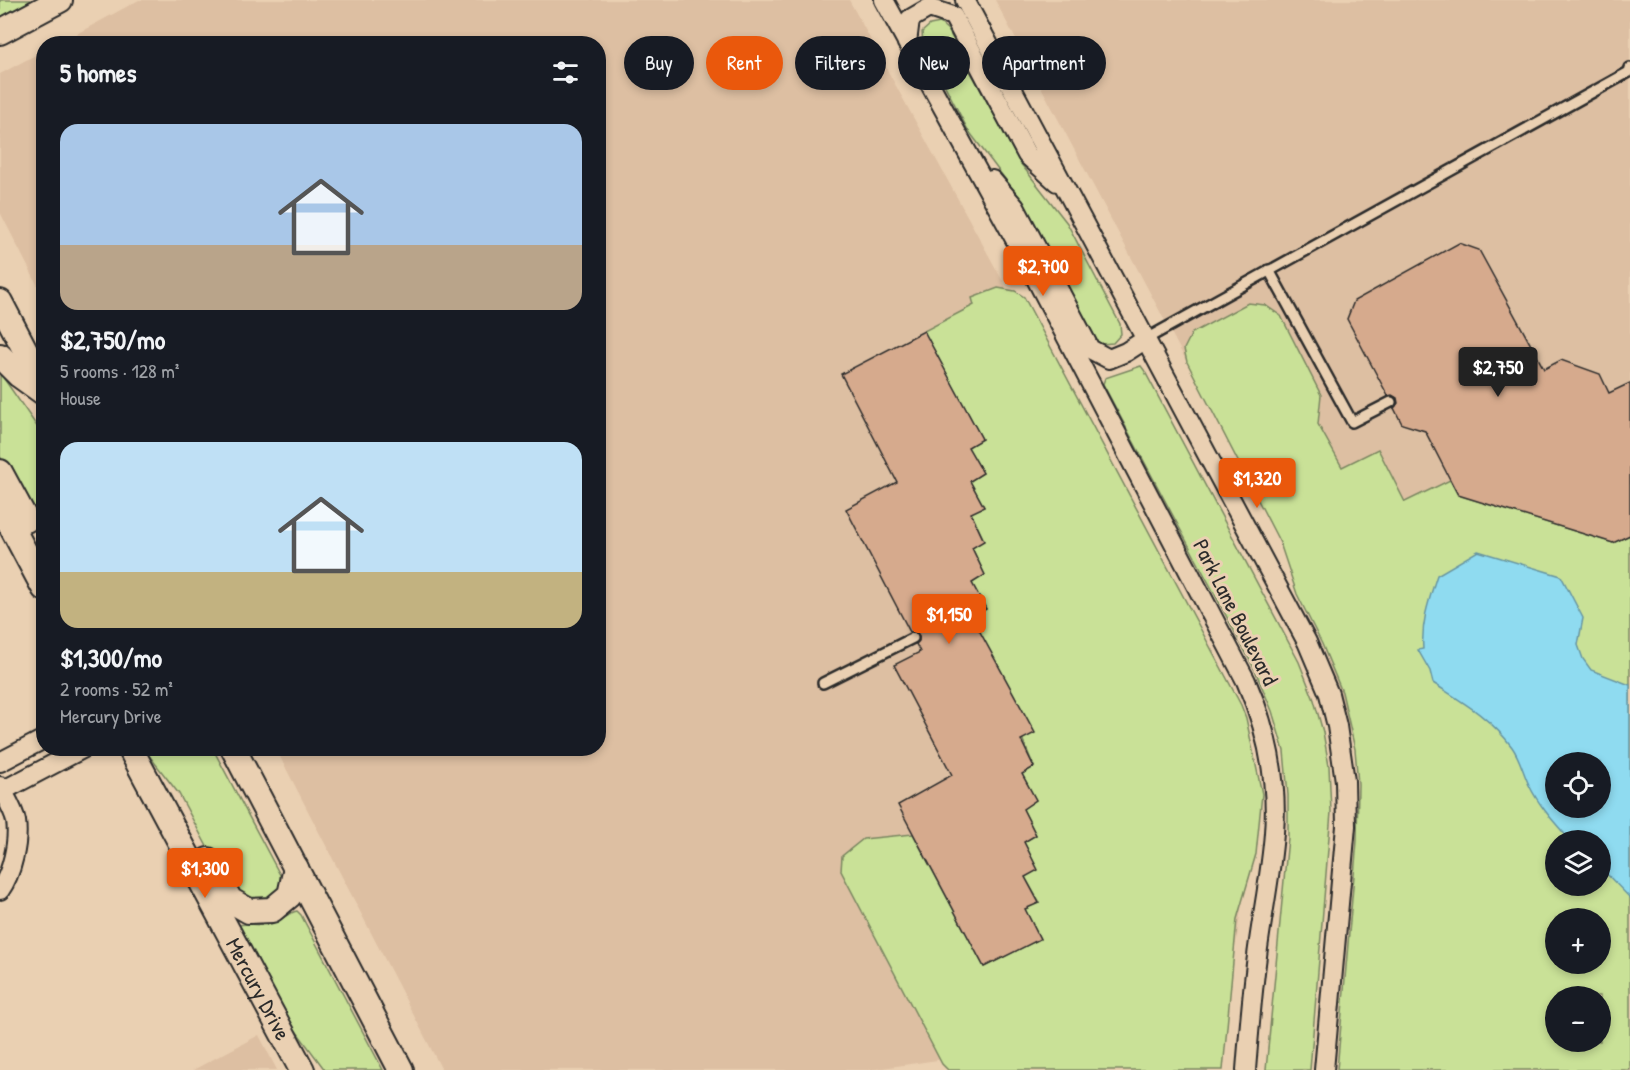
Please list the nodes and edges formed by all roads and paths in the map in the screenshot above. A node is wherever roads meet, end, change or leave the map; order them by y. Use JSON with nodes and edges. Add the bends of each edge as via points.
{"nodes":[{"id":1,"x":60,"y":0,"type":"edge"},
{"id":2,"x":884,"y":0,"type":"edge"},
{"id":3,"x":965,"y":0,"type":"edge"},
{"id":4,"x":0,"y":32,"type":"edge"},
{"id":5,"x":903,"y":36,"type":"edge"},
{"id":6,"x":908,"y":36,"type":"edge"},
{"id":7,"x":964,"y":36,"type":"edge"},
{"id":8,"x":970,"y":48,"type":"edge"},
{"id":9,"x":1630,"y":68,"type":"edge"},
{"id":10,"x":934,"y":90,"type":"edge"},
{"id":11,"x":968,"y":151,"type":"junction"},
{"id":12,"x":1067,"y":191,"type":"junction"},
{"id":13,"x":1269,"y":270,"type":"junction"},
{"id":14,"x":0,"y":302,"type":"edge"},
{"id":15,"x":1146,"y":339,"type":"junction"},
{"id":16,"x":0,"y":356,"type":"edge"},
{"id":17,"x":36,"y":371,"type":"edge"},
{"id":18,"x":36,"y":387,"type":"edge"},
{"id":19,"x":1391,"y":402,"type":"dead end"},
{"id":20,"x":0,"y":472,"type":"edge"},
{"id":21,"x":0,"y":506,"type":"edge"},
{"id":22,"x":36,"y":539,"type":"edge"},
{"id":23,"x":36,"y":573,"type":"edge"},
{"id":24,"x":913,"y":638,"type":"dead end"},
{"id":25,"x":823,"y":683,"type":"dead end"},
{"id":26,"x":36,"y":743,"type":"edge"},
{"id":27,"x":67,"y":756,"type":"edge"},
{"id":28,"x":134,"y":756,"type":"edge"},
{"id":29,"x":135,"y":756,"type":"edge"},
{"id":30,"x":237,"y":756,"type":"edge"},
{"id":31,"x":0,"y":762,"type":"edge"},
{"id":32,"x":1,"y":788,"type":"edge"},
{"id":33,"x":296,"y":868,"type":"junction"},
{"id":34,"x":0,"y":890,"type":"edge"},
{"id":35,"x":302,"y":1070,"type":"edge"},
{"id":36,"x":401,"y":1070,"type":"edge"},
{"id":37,"x":1246,"y":1070,"type":"edge"},
{"id":38,"x":1324,"y":1070,"type":"edge"}],
"edges":[{"from":1,"to":4,"type":"street"},
{"from":2,"to":5,"type":"street","name":"Park Lane Boulevard"},
{"from":3,"to":12,"type":"street"},
{"from":6,"to":7,"type":"street","via":[[910,19],[929,8],[953,16]]},
{"from":8,"to":12,"type":"street","via":[[1027,155]]},
{"from":9,"to":13,"type":"lane","via":[[1629,72]]},
{"from":10,"to":11,"type":"street","name":"Park Lane Boulevard"},
{"from":11,"to":15,"type":"street","name":"Park Lane Boulevard","via":[[1015,207],[1090,349],[1109,359]]},
{"from":11,"to":37,"type":"street","name":"Park Lane Boulevard","via":[[1236,660],[1259,711],[1268,741],[1274,788],[1274,833]]},
{"from":12,"to":15,"type":"street"},
{"from":13,"to":15,"type":"lane"},
{"from":13,"to":19,"type":"lane","via":[[1352,422]]},
{"from":14,"to":17,"type":"street"},
{"from":15,"to":38,"type":"street","via":[[1307,642],[1329,694],[1337,726],[1345,781],[1346,826]]},
{"from":16,"to":18,"type":"street"},
{"from":20,"to":22,"type":"street"},
{"from":21,"to":23,"type":"street"},
{"from":24,"to":25,"type":"lane"},
{"from":26,"to":31,"type":"street"},
{"from":27,"to":32,"type":"street"},
{"from":28,"to":35,"type":"street","name":"Mercury Drive"},
{"from":29,"to":33,"type":"street","via":[[178,805],[230,900],[249,911],[272,910],[290,895]]},
{"from":30,"to":33,"type":"street"},
{"from":32,"to":34,"type":"street","via":[[16,820],[15,855]]},
{"from":33,"to":36,"type":"street"}]}
